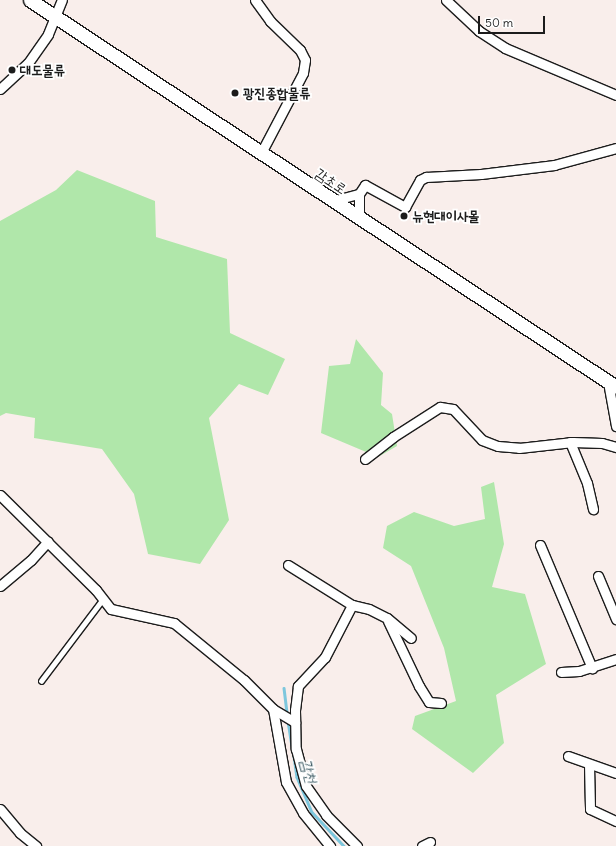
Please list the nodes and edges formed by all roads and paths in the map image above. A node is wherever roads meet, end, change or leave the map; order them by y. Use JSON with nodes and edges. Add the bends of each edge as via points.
{"nodes":[{"id":1,"x":30,"y":0,"type":"edge"},
{"id":2,"x":62,"y":0,"type":"edge"},
{"id":3,"x":255,"y":0,"type":"edge"},
{"id":4,"x":446,"y":0,"type":"edge"},
{"id":5,"x":55,"y":17,"type":"junction"},
{"id":6,"x":0,"y":89,"type":"edge"},
{"id":7,"x":616,"y":95,"type":"edge"},
{"id":8,"x":616,"y":148,"type":"edge"},
{"id":9,"x":261,"y":153,"type":"junction"},
{"id":10,"x":359,"y":194,"type":"junction"},
{"id":11,"x":332,"y":201,"type":"junction"},
{"id":12,"x":359,"y":219,"type":"junction"},
{"id":13,"x":612,"y":384,"type":"edge"},
{"id":14,"x":616,"y":426,"type":"edge"},
{"id":15,"x":570,"y":442,"type":"junction"},
{"id":16,"x":616,"y":447,"type":"edge"},
{"id":17,"x":365,"y":459,"type":"dead end"},
{"id":18,"x":0,"y":495,"type":"edge"},
{"id":19,"x":593,"y":509,"type":"dead end"},
{"id":20,"x":48,"y":541,"type":"junction"},
{"id":21,"x":540,"y":545,"type":"dead end"},
{"id":22,"x":288,"y":565,"type":"dead end"},
{"id":23,"x":598,"y":576,"type":"dead end"},
{"id":24,"x":0,"y":586,"type":"edge"},
{"id":25,"x":103,"y":599,"type":"junction"},
{"id":26,"x":352,"y":605,"type":"junction"},
{"id":27,"x":387,"y":618,"type":"junction"},
{"id":28,"x":616,"y":619,"type":"edge"},
{"id":29,"x":411,"y":638,"type":"dead end"},
{"id":30,"x":616,"y":659,"type":"edge"},
{"id":31,"x":592,"y":668,"type":"junction"},
{"id":32,"x":561,"y":672,"type":"dead end"},
{"id":33,"x":41,"y":681,"type":"dead end"},
{"id":34,"x":441,"y":703,"type":"dead end"},
{"id":35,"x":276,"y":711,"type":"junction"},
{"id":36,"x":294,"y":722,"type":"junction"},
{"id":37,"x":568,"y":756,"type":"dead end"},
{"id":38,"x":589,"y":764,"type":"junction"},
{"id":39,"x":616,"y":773,"type":"edge"},
{"id":40,"x":0,"y":809,"type":"edge"},
{"id":41,"x":616,"y":821,"type":"edge"},
{"id":42,"x":36,"y":846,"type":"edge"},
{"id":43,"x":330,"y":846,"type":"edge"},
{"id":44,"x":357,"y":846,"type":"edge"}],
"edges":[{"from":1,"to":5,"type":"main road","name":"감초로"},
{"from":2,"to":5,"type":"street"},
{"from":3,"to":9,"type":"street","via":[[270,21],[300,50],[305,60],[303,73]]},
{"from":4,"to":7,"type":"street","via":[[479,31],[505,48]]},
{"from":5,"to":6,"type":"street","via":[[48,34],[28,63]]},
{"from":5,"to":9,"type":"main road","name":"감초로"},
{"from":8,"to":10,"type":"street","via":[[554,165],[481,174],[426,177],[420,180],[405,208],[365,184]]},
{"from":9,"to":11,"type":"main road","name":"감초로"},
{"from":10,"to":11,"type":"street"},
{"from":10,"to":12,"type":"street"},
{"from":11,"to":12,"type":"main road","name":"감초로"},
{"from":12,"to":13,"type":"main road","name":"감초로"},
{"from":13,"to":14,"type":"street"},
{"from":15,"to":16,"type":"street","via":[[602,443]]},
{"from":15,"to":17,"type":"street","via":[[519,448],[498,446],[482,440],[453,409],[440,407],[393,436]]},
{"from":15,"to":19,"type":"street","via":[[587,483]]},
{"from":18,"to":20,"type":"street"},
{"from":20,"to":24,"type":"street","via":[[31,560]]},
{"from":20,"to":25,"type":"street"},
{"from":21,"to":31,"type":"street"},
{"from":22,"to":26,"type":"street"},
{"from":23,"to":28,"type":"street"},
{"from":25,"to":33,"type":"lane"},
{"from":25,"to":35,"type":"street","via":[[111,609],[174,623],[244,680]]},
{"from":26,"to":27,"type":"street","via":[[369,608]]},
{"from":26,"to":36,"type":"street","via":[[325,657],[298,686]]},
{"from":27,"to":29,"type":"street"},
{"from":27,"to":34,"type":"street","via":[[419,686],[430,702]]},
{"from":30,"to":31,"type":"street"},
{"from":31,"to":32,"type":"street"},
{"from":35,"to":36,"type":"street"},
{"from":35,"to":43,"type":"street","via":[[286,782],[303,813]]},
{"from":36,"to":44,"type":"street","via":[[296,749],[306,786],[326,815]]},
{"from":37,"to":38,"type":"street"},
{"from":38,"to":39,"type":"street"},
{"from":38,"to":41,"type":"street","via":[[590,809]]},
{"from":40,"to":42,"type":"street","via":[[20,833]]}]}
